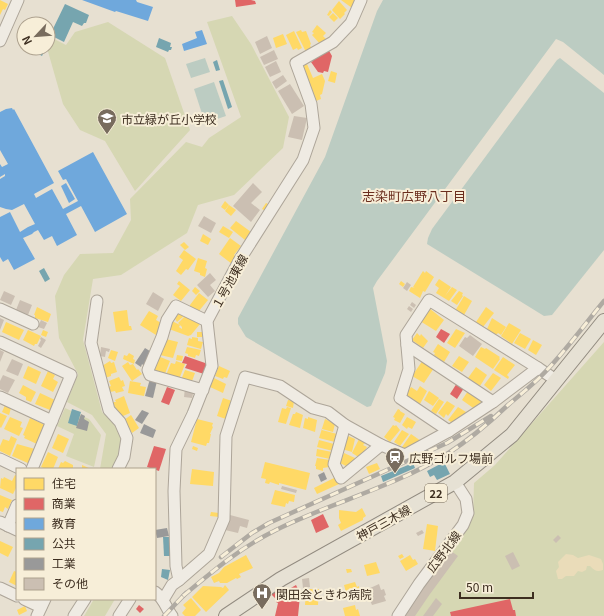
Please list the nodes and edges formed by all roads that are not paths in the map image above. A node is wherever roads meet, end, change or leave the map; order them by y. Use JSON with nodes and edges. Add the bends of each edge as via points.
{"nodes":[{"id":1,"x":18,"y":0,"type":"edge"},
{"id":2,"x":361,"y":0,"type":"edge"},
{"id":3,"x":0,"y":40,"type":"edge"},
{"id":4,"x":97,"y":301,"type":"dead end"},
{"id":5,"x":0,"y":309,"type":"edge"},
{"id":6,"x":207,"y":321,"type":"junction"},
{"id":7,"x":604,"y":321,"type":"edge"},
{"id":8,"x":33,"y":324,"type":"dead end"},
{"id":9,"x":0,"y":342,"type":"edge"},
{"id":10,"x":407,"y":345,"type":"junction"},
{"id":11,"x":538,"y":368,"type":"junction"},
{"id":12,"x":556,"y":380,"type":"junction"},
{"id":13,"x":203,"y":390,"type":"junction"},
{"id":14,"x":0,"y":397,"type":"edge"},
{"id":15,"x":492,"y":402,"type":"junction"},
{"id":16,"x":52,"y":421,"type":"junction"},
{"id":17,"x":344,"y":426,"type":"junction"},
{"id":18,"x":449,"y":431,"type":"junction"},
{"id":19,"x":381,"y":445,"type":"junction"},
{"id":20,"x":0,"y":460,"type":"edge"},
{"id":21,"x":19,"y":468,"type":"edge"},
{"id":22,"x":32,"y":468,"type":"edge"},
{"id":23,"x":118,"y":468,"type":"edge"},
{"id":24,"x":455,"y":482,"type":"junction"},
{"id":25,"x":16,"y":507,"type":"edge"},
{"id":26,"x":8,"y":526,"type":"edge"},
{"id":27,"x":178,"y":580,"type":"junction"},
{"id":28,"x":0,"y":588,"type":"edge"},
{"id":29,"x":16,"y":596,"type":"edge"},
{"id":30,"x":159,"y":596,"type":"edge"},
{"id":31,"x":26,"y":600,"type":"edge"},
{"id":32,"x":84,"y":600,"type":"edge"},
{"id":33,"x":129,"y":600,"type":"edge"},
{"id":34,"x":41,"y":607,"type":"edge"},
{"id":35,"x":74,"y":616,"type":"edge"},
{"id":36,"x":119,"y":616,"type":"edge"},
{"id":37,"x":172,"y":616,"type":"edge"},
{"id":38,"x":226,"y":616,"type":"edge"},
{"id":39,"x":398,"y":616,"type":"edge"}],
"edges":[{"from":1,"to":3,"type":"street"},
{"from":2,"to":6,"type":"street","name":"１号池東線","via":[[351,23],[333,42],[296,63],[311,104],[314,128],[303,160],[239,262]]},
{"from":4,"to":23,"type":"street","via":[[91,343],[109,410],[120,422],[127,438],[124,457]]},
{"from":5,"to":8,"type":"street"},
{"from":6,"to":13,"type":"street","name":"１号池東線","via":[[212,366]]},
{"from":6,"to":13,"type":"street","via":[[176,306],[167,320],[148,370],[150,375]]},
{"from":7,"to":12,"type":"main road","name":"神戸三木線","number":"22"},
{"from":9,"to":16,"type":"street","via":[[71,375]]},
{"from":10,"to":11,"type":"street","via":[[406,335],[429,300]]},
{"from":10,"to":15,"type":"street"},
{"from":10,"to":18,"type":"street","via":[[410,369],[400,398]]},
{"from":11,"to":12,"type":"street"},
{"from":11,"to":15,"type":"street"},
{"from":12,"to":24,"type":"main road","name":"神戸三木線","number":"22","via":[[512,435]]},
{"from":13,"to":27,"type":"street","name":"１号池東線","via":[[176,449],[174,491]]},
{"from":14,"to":16,"type":"street"},
{"from":15,"to":18,"type":"street"},
{"from":16,"to":22,"type":"street"},
{"from":17,"to":19,"type":"street"},
{"from":17,"to":19,"type":"street","via":[[334,464],[341,478]]},
{"from":17,"to":27,"type":"street","via":[[328,412],[313,408],[280,386],[245,377],[226,436],[224,519],[209,554]]},
{"from":18,"to":19,"type":"street","via":[[405,455]]},
{"from":20,"to":21,"type":"street"},
{"from":24,"to":38,"type":"main road","name":"神戸三木線","number":"22","via":[[281,579]]},
{"from":24,"to":39,"type":"street","name":"広野北線","via":[[466,499],[468,513],[463,525]]},
{"from":25,"to":26,"type":"street"},
{"from":27,"to":30,"type":"street"},
{"from":28,"to":29,"type":"street"},
{"from":30,"to":37,"type":"street"},
{"from":31,"to":34,"type":"street"},
{"from":32,"to":35,"type":"street"},
{"from":33,"to":36,"type":"street"}]}
